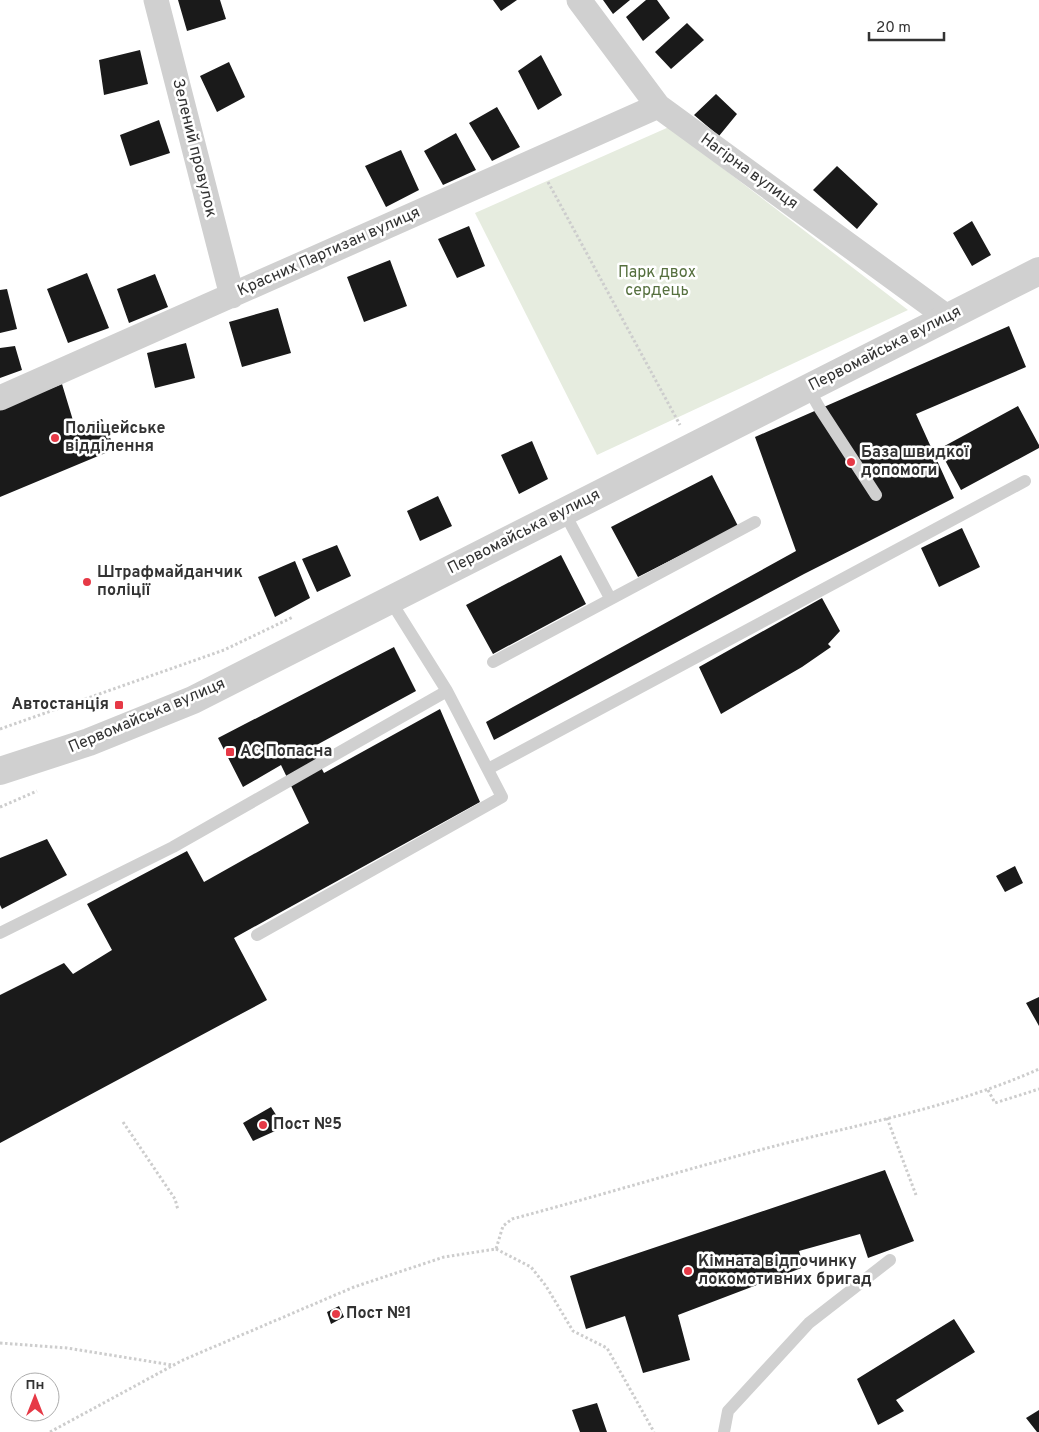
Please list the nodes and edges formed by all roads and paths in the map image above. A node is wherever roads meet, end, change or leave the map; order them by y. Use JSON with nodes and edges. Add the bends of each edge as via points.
{"nodes":[{"id":1,"x":156,"y":0,"type":"edge"},
{"id":2,"x":579,"y":0,"type":"edge"},
{"id":3,"x":658,"y":106,"type":"junction"},
{"id":4,"x":536,"y":160,"type":"junction"},
{"id":5,"x":1039,"y":271,"type":"edge"},
{"id":6,"x":232,"y":296,"type":"junction"},
{"id":7,"x":947,"y":317,"type":"junction"},
{"id":8,"x":808,"y":388,"type":"junction"},
{"id":9,"x":0,"y":398,"type":"edge"},
{"id":10,"x":683,"y":429,"type":"dead end"},
{"id":11,"x":1026,"y":481,"type":"dead end"},
{"id":12,"x":876,"y":495,"type":"dead end"},
{"id":13,"x":564,"y":512,"type":"junction"},
{"id":14,"x":755,"y":522,"type":"dead end"},
{"id":15,"x":610,"y":598,"type":"junction"},
{"id":16,"x":390,"y":600,"type":"junction"},
{"id":17,"x":493,"y":662,"type":"dead end"},
{"id":18,"x":447,"y":691,"type":"junction"},
{"id":19,"x":488,"y":768,"type":"junction"},
{"id":20,"x":0,"y":772,"type":"edge"},
{"id":21,"x":37,"y":791,"type":"dead end"},
{"id":22,"x":0,"y":807,"type":"edge"},
{"id":23,"x":0,"y":933,"type":"edge"},
{"id":24,"x":257,"y":935,"type":"dead end"},
{"id":25,"x":1039,"y":1069,"type":"edge"},
{"id":26,"x":1039,"y":1089,"type":"edge"},
{"id":27,"x":988,"y":1090,"type":"junction"},
{"id":28,"x":887,"y":1118,"type":"junction"},
{"id":29,"x":123,"y":1122,"type":"dead end"},
{"id":30,"x":916,"y":1195,"type":"dead end"},
{"id":31,"x":178,"y":1210,"type":"dead end"},
{"id":32,"x":496,"y":1248,"type":"junction"},
{"id":33,"x":890,"y":1260,"type":"dead end"},
{"id":34,"x":0,"y":1343,"type":"edge"},
{"id":35,"x":173,"y":1365,"type":"junction"},
{"id":36,"x":50,"y":1432,"type":"edge"},
{"id":37,"x":654,"y":1432,"type":"edge"},
{"id":38,"x":724,"y":1432,"type":"edge"}],
"edges":[{"from":1,"to":6,"type":"street","name":"Зелений провулок"},
{"from":2,"to":3,"type":"street","name":"Нагірна вулиця"},
{"from":3,"to":4,"type":"street","name":"Красних Партизан вулиця"},
{"from":3,"to":7,"type":"street","name":"Нагірна вулиця"},
{"from":4,"to":6,"type":"street","name":"Красних Партизан вулиця"},
{"from":4,"to":10,"type":"path"},
{"from":5,"to":7,"type":"street","name":"Первомайська вулиця"},
{"from":6,"to":9,"type":"street","name":"Красних Партизан вулиця"},
{"from":7,"to":8,"type":"street","name":"Первомайська вулиця"},
{"from":8,"to":12,"type":"lane"},
{"from":8,"to":13,"type":"street","name":"Первомайська вулиця"},
{"from":11,"to":19,"type":"lane"},
{"from":13,"to":15,"type":"lane"},
{"from":13,"to":16,"type":"street","name":"Первомайська вулиця"},
{"from":14,"to":15,"type":"lane"},
{"from":15,"to":17,"type":"lane"},
{"from":16,"to":18,"type":"lane"},
{"from":16,"to":20,"type":"street","name":"Первомайська вулиця","via":[[193,700],[88,742]]},
{"from":18,"to":19,"type":"lane"},
{"from":18,"to":23,"type":"lane","via":[[173,847]]},
{"from":19,"to":24,"type":"lane","via":[[502,797]]},
{"from":21,"to":22,"type":"path"},
{"from":25,"to":27,"type":"path"},
{"from":26,"to":27,"type":"path","via":[[995,1103]]},
{"from":27,"to":28,"type":"path"},
{"from":28,"to":30,"type":"path"},
{"from":28,"to":32,"type":"path","via":[[512,1219],[503,1226]]},
{"from":29,"to":31,"type":"path","via":[[175,1200]]},
{"from":32,"to":35,"type":"path","via":[[444,1257],[354,1287]]},
{"from":32,"to":37,"type":"path","via":[[531,1266],[573,1331],[607,1348]]},
{"from":33,"to":38,"type":"lane","via":[[809,1323],[728,1411]]},
{"from":34,"to":35,"type":"path","via":[[67,1348]]},
{"from":35,"to":36,"type":"path"}]}
